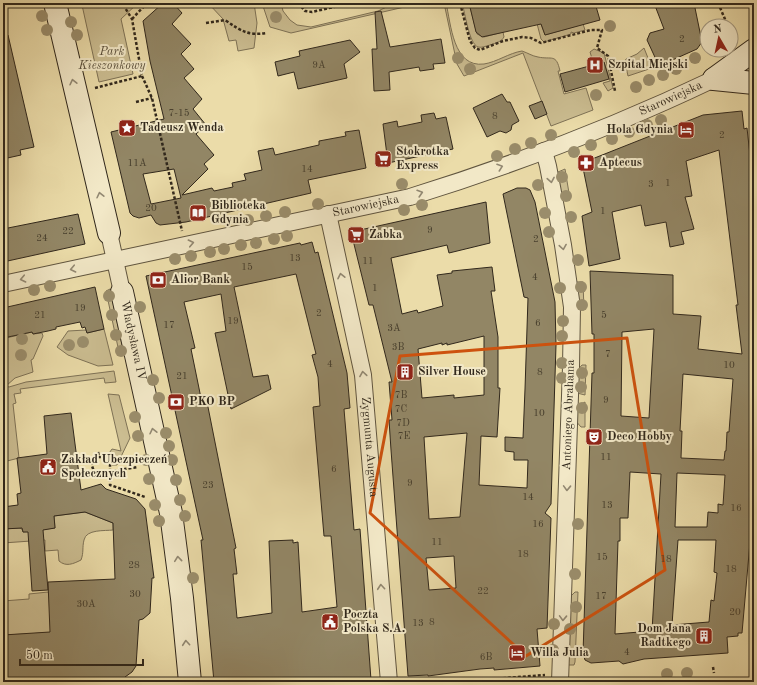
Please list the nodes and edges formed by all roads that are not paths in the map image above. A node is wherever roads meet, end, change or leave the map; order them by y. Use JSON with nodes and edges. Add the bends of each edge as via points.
{"nodes":[{"id":1,"x":55,"y":3,"type":"edge"},
{"id":2,"x":754,"y":50,"type":"edge"},
{"id":3,"x":714,"y":79,"type":"junction"},
{"id":4,"x":754,"y":83,"type":"edge"},
{"id":5,"x":544,"y":151,"type":"junction"},
{"id":6,"x":328,"y":214,"type":"junction"},
{"id":7,"x":109,"y":233,"type":"joint"},
{"id":8,"x":115,"y":259,"type":"junction"},
{"id":9,"x":3,"y":284,"type":"edge"},
{"id":10,"x":122,"y":292,"type":"joint"},
{"id":11,"x":555,"y":678,"type":"edge"},
{"id":12,"x":190,"y":682,"type":"edge"},
{"id":13,"x":389,"y":682,"type":"edge"}],
"edges":[{"from":7,"to":1,"type":"street","name":"Władysława IV","one_way":true},
{"from":2,"to":3,"type":"street"},
{"from":3,"to":4,"type":"street"},
{"from":3,"to":5,"type":"street","name":"Starowiejska","via":[[664,103]]},
{"from":6,"to":5,"type":"street","name":"Starowiejska","one_way":true,"via":[[410,196],[464,180]]},
{"from":5,"to":11,"type":"street","name":"Antoniego Abrahama","one_way":true,"via":[[563,245],[572,307]]},
{"from":8,"to":6,"type":"street","name":"Starowiejska","one_way":true},
{"from":13,"to":6,"type":"street","name":"Zygmunta Augusta","one_way":true,"via":[[363,375]]},
{"from":7,"to":8,"type":"street","name":"Władysława IV"},
{"from":8,"to":9,"type":"street","name":"Starowiejska","one_way":true},
{"from":8,"to":10,"type":"street","name":"Władysława IV"},
{"from":12,"to":10,"type":"street","name":"Władysława IV","one_way":true,"via":[[171,513]]}]}
